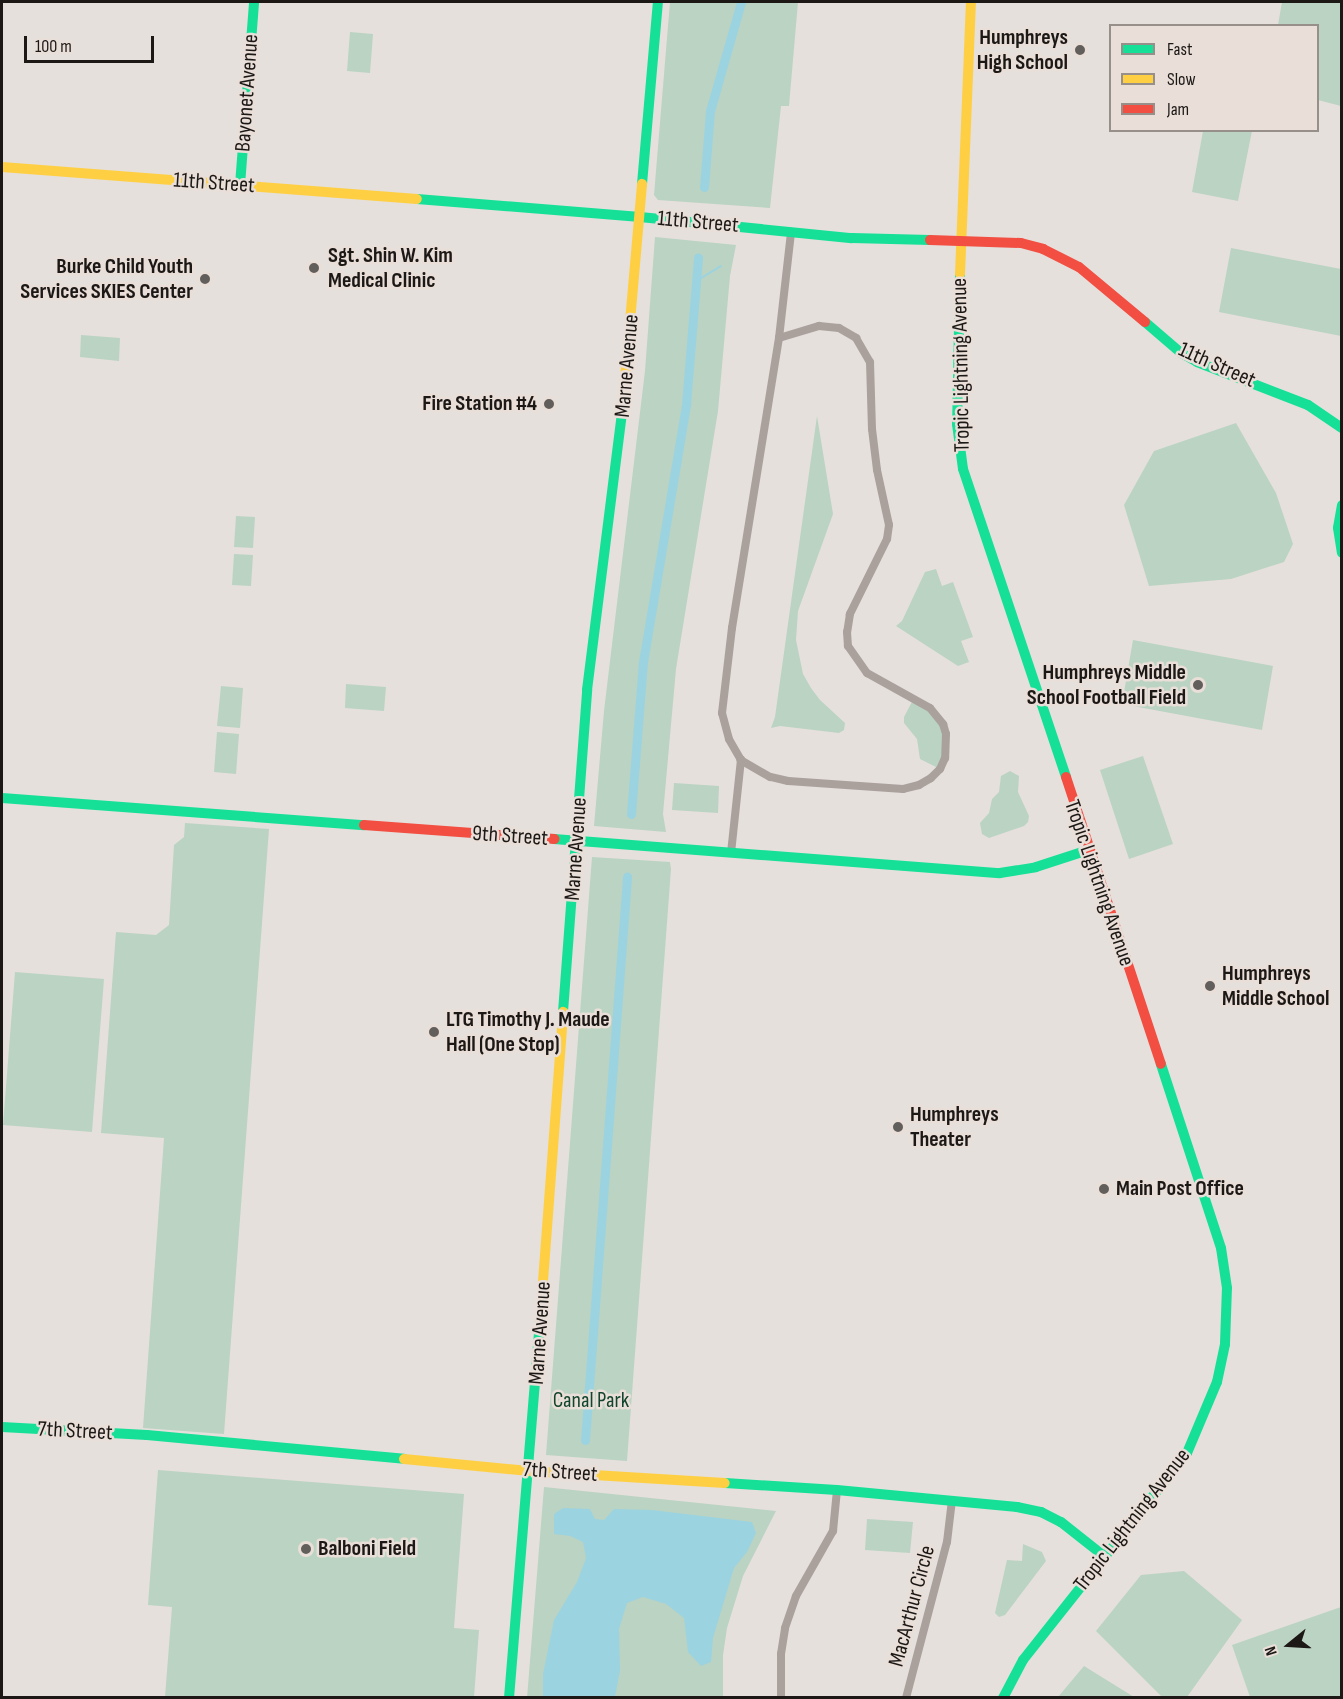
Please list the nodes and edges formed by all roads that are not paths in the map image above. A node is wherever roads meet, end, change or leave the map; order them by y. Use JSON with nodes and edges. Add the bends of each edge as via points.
{"nodes":[{"id":1,"x":254,"y":2,"type":"edge"},
{"id":2,"x":657,"y":2,"type":"edge"},
{"id":3,"x":971,"y":2,"type":"edge"},
{"id":4,"x":2,"y":167,"type":"edge"},
{"id":5,"x":240,"y":185,"type":"junction"},
{"id":6,"x":640,"y":217,"type":"junction"},
{"id":7,"x":791,"y":232,"type":"junction"},
{"id":8,"x":961,"y":242,"type":"junction"},
{"id":9,"x":779,"y":338,"type":"junction"},
{"id":10,"x":1341,"y":428,"type":"edge"},
{"id":11,"x":1341,"y":505,"type":"edge"},
{"id":12,"x":1341,"y":553,"type":"edge"},
{"id":13,"x":741,"y":760,"type":"junction"},
{"id":14,"x":2,"y":798,"type":"edge"},
{"id":15,"x":577,"y":841,"type":"junction"},
{"id":16,"x":1088,"y":850,"type":"junction"},
{"id":17,"x":731,"y":853,"type":"junction"},
{"id":18,"x":2,"y":1427,"type":"edge"},
{"id":19,"x":529,"y":1471,"type":"junction"},
{"id":20,"x":837,"y":1490,"type":"junction"},
{"id":21,"x":952,"y":1500,"type":"junction"},
{"id":22,"x":1104,"y":1556,"type":"junction"},
{"id":23,"x":509,"y":1698,"type":"edge"},
{"id":24,"x":782,"y":1698,"type":"edge"},
{"id":25,"x":906,"y":1698,"type":"edge"},
{"id":26,"x":1003,"y":1698,"type":"edge"}],
"edges":[{"from":1,"to":5,"type":"street","name":"Bayonet Avenue"},
{"from":2,"to":6,"type":"street","name":"Marne Avenue"},
{"from":3,"to":8,"type":"street","name":"Tropic Lightning Avenue"},
{"from":4,"to":5,"type":"street","name":"11th Street"},
{"from":5,"to":6,"type":"street","name":"11th Street"},
{"from":6,"to":7,"type":"street","name":"11th Street"},
{"from":6,"to":15,"type":"street","name":"Marne Avenue","via":[[621,430],[588,690]]},
{"from":7,"to":8,"type":"street","name":"11th Street"},
{"from":7,"to":9,"type":"street"},
{"from":8,"to":10,"type":"street","name":"11th Street","via":[[1021,243],[1063,257],[1180,352],[1298,400]]},
{"from":8,"to":16,"type":"street","name":"Tropic Lightning Avenue","via":[[957,424],[963,469]]},
{"from":9,"to":13,"type":"street","via":[[722,713],[729,739]]},
{"from":9,"to":13,"type":"street","via":[[819,326],[839,328],[856,338],[870,362],[872,429],[889,525],[850,614],[848,646],[867,673],[937,715],[944,724],[946,745],[940,769],[931,778],[903,789],[788,781],[770,777]]},
{"from":11,"to":12,"type":"street"},
{"from":13,"to":17,"type":"street"},
{"from":14,"to":15,"type":"street","name":"9th Street"},
{"from":15,"to":17,"type":"street","name":"9th Street"},
{"from":15,"to":19,"type":"street","name":"Marne Avenue"},
{"from":16,"to":17,"type":"street","name":"9th Street","via":[[1036,867],[1000,873]]},
{"from":16,"to":22,"type":"street","name":"Tropic Lightning Avenue","via":[[1221,1248],[1227,1288],[1225,1344],[1217,1382],[1187,1453]]},
{"from":18,"to":19,"type":"street","name":"7th Street","via":[[147,1435]]},
{"from":19,"to":20,"type":"street","name":"7th Street"},
{"from":19,"to":23,"type":"street","name":"Marne Avenue"},
{"from":20,"to":21,"type":"street","name":"7th Street"},
{"from":20,"to":24,"type":"street","via":[[832,1531],[796,1596],[785,1628]]},
{"from":21,"to":22,"type":"street","name":"7th Street","via":[[1041,1512],[1061,1522]]},
{"from":21,"to":25,"type":"street","name":"MacArthur Circle","via":[[950,1524]]},
{"from":22,"to":26,"type":"street","name":"Tropic Lightning Avenue","via":[[1023,1660]]}]}
